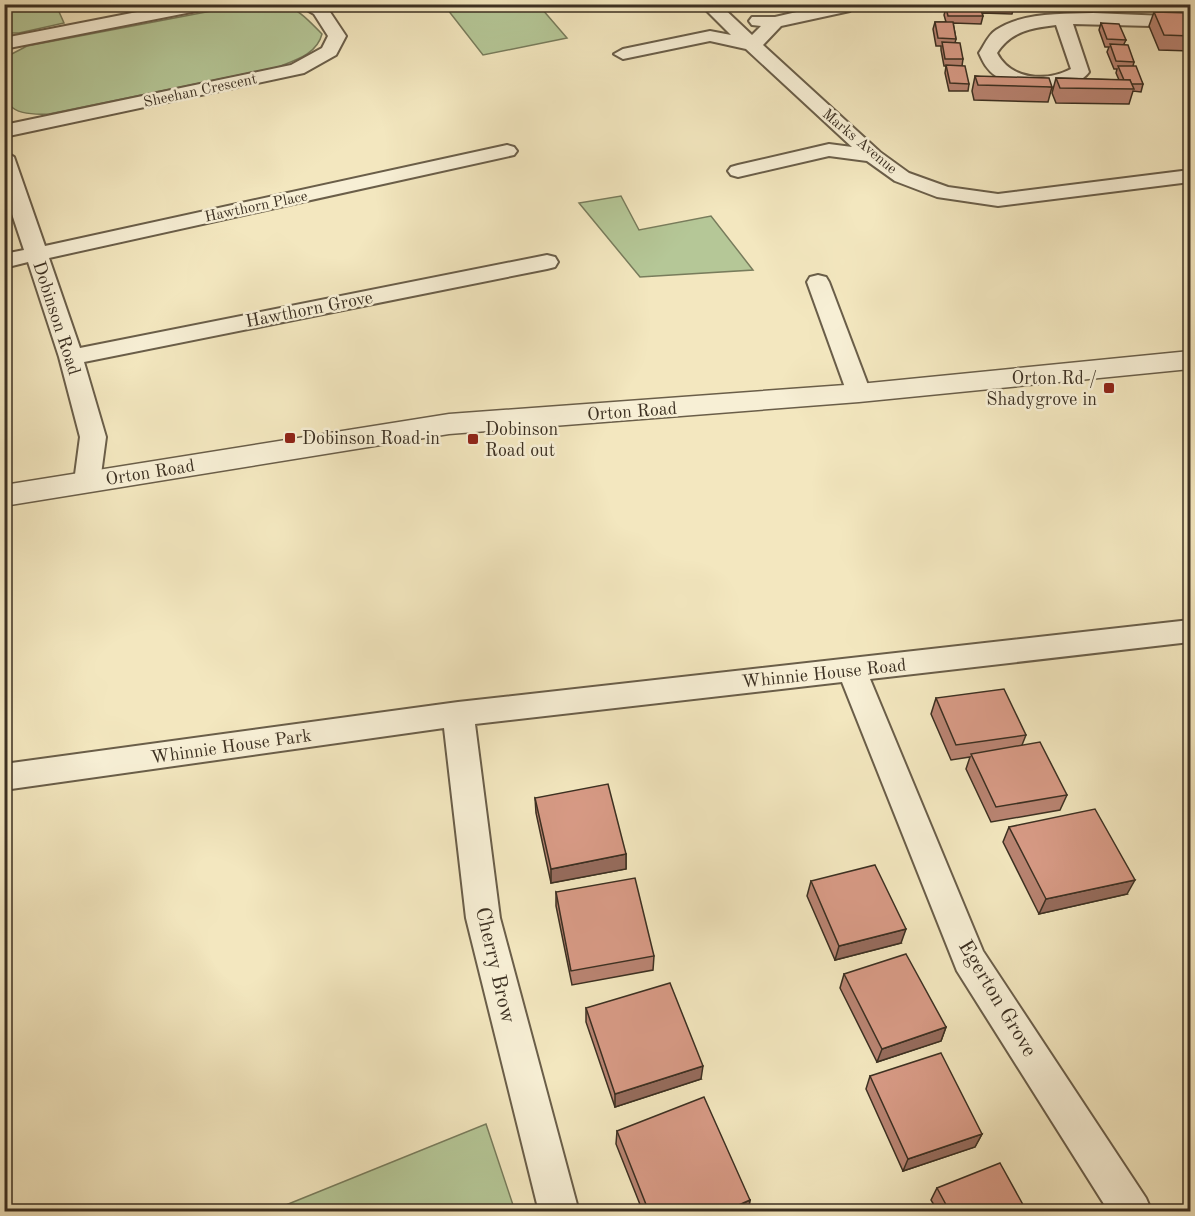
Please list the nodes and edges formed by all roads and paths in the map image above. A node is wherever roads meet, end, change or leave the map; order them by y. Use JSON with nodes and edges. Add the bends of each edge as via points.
{"nodes":[{"id":1,"x":207,"y":4,"type":"edge"},
{"id":2,"x":305,"y":4,"type":"edge"},
{"id":3,"x":844,"y":7,"type":"dead end"},
{"id":4,"x":714,"y":11,"type":"edge"},
{"id":5,"x":1063,"y":20,"type":"junction"},
{"id":6,"x":775,"y":22,"type":"junction"},
{"id":7,"x":1191,"y":22,"type":"edge"},
{"id":8,"x":710,"y":36,"type":"junction"},
{"id":9,"x":4,"y":44,"type":"edge"},
{"id":10,"x":753,"y":45,"type":"junction"},
{"id":11,"x":623,"y":54,"type":"dead end"},
{"id":12,"x":843,"y":129,"type":"junction"},
{"id":13,"x":4,"y":131,"type":"edge"},
{"id":14,"x":829,"y":150,"type":"junction"},
{"id":15,"x":507,"y":151,"type":"dead end"},
{"id":16,"x":873,"y":156,"type":"junction"},
{"id":17,"x":4,"y":157,"type":"edge"},
{"id":18,"x":738,"y":171,"type":"dead end"},
{"id":19,"x":1191,"y":176,"type":"edge"},
{"id":20,"x":36,"y":254,"type":"junction"},
{"id":21,"x":4,"y":261,"type":"edge"},
{"id":22,"x":546,"y":262,"type":"dead end"},
{"id":23,"x":818,"y":282,"type":"dead end"},
{"id":24,"x":71,"y":357,"type":"junction"},
{"id":25,"x":1191,"y":360,"type":"edge"},
{"id":26,"x":860,"y":393,"type":"junction"},
{"id":27,"x":87,"y":482,"type":"junction"},
{"id":28,"x":4,"y":496,"type":"edge"},
{"id":29,"x":1191,"y":631,"type":"edge"},
{"id":30,"x":852,"y":670,"type":"junction"},
{"id":31,"x":458,"y":714,"type":"junction"},
{"id":32,"x":4,"y":777,"type":"edge"},
{"id":33,"x":559,"y":1212,"type":"edge"},
{"id":34,"x":1132,"y":1212,"type":"edge"}],
"edges":[{"from":1,"to":9,"type":"street"},
{"from":2,"to":13,"type":"street","name":"Sheehan Crescent","via":[[320,10],[337,36],[330,51],[297,69]]},
{"from":3,"to":6,"type":"street"},
{"from":4,"to":6,"type":"street"},
{"from":4,"to":8,"type":"street"},
{"from":4,"to":10,"type":"street","name":"Marks Avenue"},
{"from":5,"to":5,"type":"street","via":[[1021,26],[1001,35],[988,53],[995,69],[1018,79],[1072,78],[1080,72],[1080,66]]},
{"from":5,"to":7,"type":"street"},
{"from":6,"to":10,"type":"street"},
{"from":8,"to":10,"type":"street"},
{"from":8,"to":11,"type":"street"},
{"from":10,"to":12,"type":"street","name":"Marks Avenue"},
{"from":12,"to":14,"type":"street"},
{"from":12,"to":16,"type":"street","name":"Marks Avenue"},
{"from":14,"to":16,"type":"street"},
{"from":14,"to":18,"type":"street"},
{"from":15,"to":20,"type":"street","name":"Hawthorn Place"},
{"from":16,"to":19,"type":"street","name":"Marks Avenue","via":[[902,177],[944,193],[998,200]]},
{"from":17,"to":20,"type":"street","name":"Dobinson Road"},
{"from":20,"to":21,"type":"street","name":"Hawthorn Place"},
{"from":20,"to":24,"type":"street","name":"Dobinson Road"},
{"from":22,"to":24,"type":"street","name":"Hawthorn Grove"},
{"from":23,"to":26,"type":"street"},
{"from":24,"to":27,"type":"street","name":"Dobinson Road","via":[[93,437]]},
{"from":25,"to":26,"type":"street","name":"Orton Road"},
{"from":26,"to":27,"type":"street","name":"Orton Road","via":[[449,424]]},
{"from":27,"to":28,"type":"street","name":"Orton Road"},
{"from":29,"to":30,"type":"street","name":"Whinnie House Road"},
{"from":30,"to":31,"type":"street","name":"Whinnie House Road"},
{"from":30,"to":34,"type":"street","name":"Egerton Grove","via":[[969,960]]},
{"from":31,"to":32,"type":"street","name":"Whinnie House Park"},
{"from":31,"to":33,"type":"street","name":"Cherry Brow","via":[[483,918]]}]}
